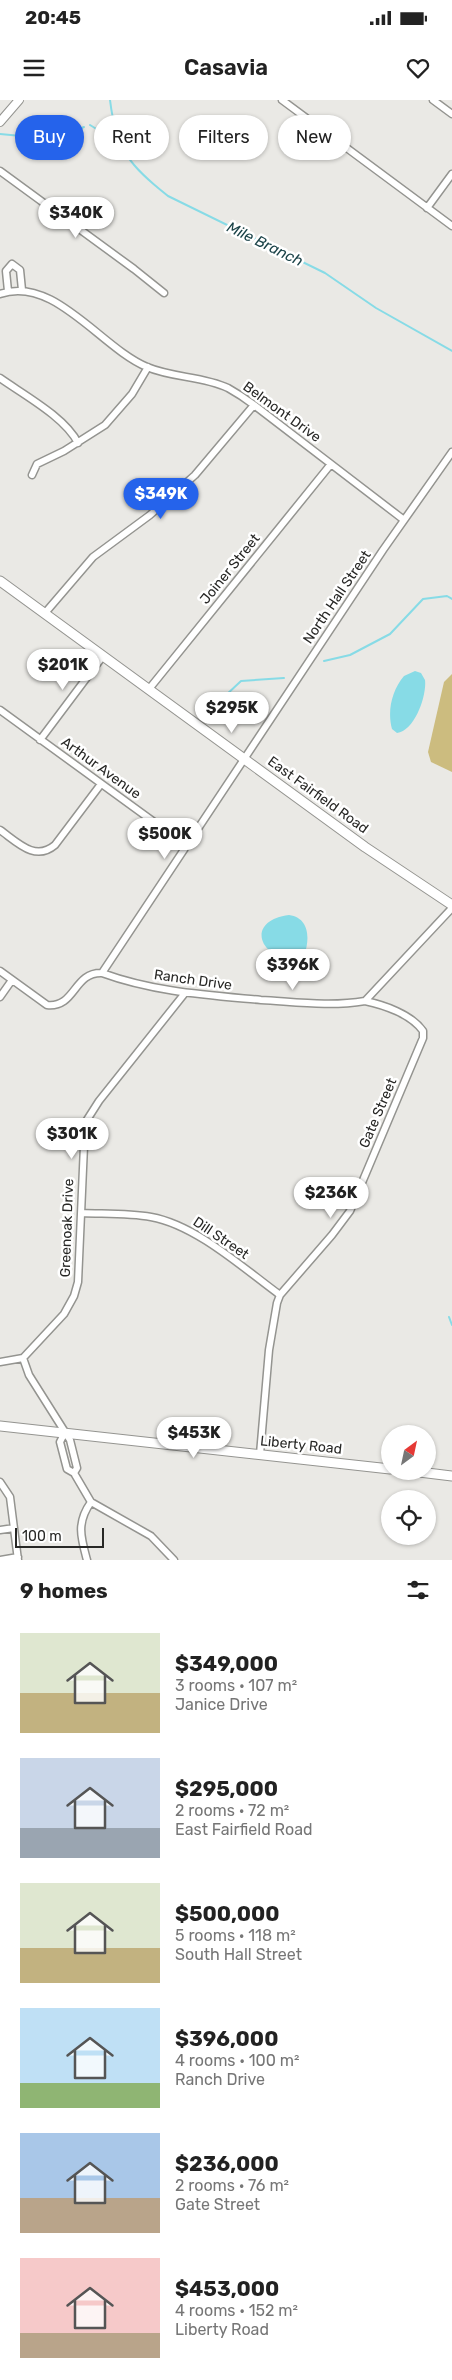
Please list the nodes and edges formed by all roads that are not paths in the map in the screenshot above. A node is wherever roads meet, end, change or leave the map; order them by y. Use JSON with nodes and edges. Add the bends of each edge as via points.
{"nodes":[{"id":1,"x":19,"y":100,"type":"edge"},
{"id":2,"x":282,"y":100,"type":"edge"},
{"id":3,"x":433,"y":100,"type":"edge"},
{"id":4,"x":452,"y":114,"type":"edge"},
{"id":5,"x":0,"y":122,"type":"edge"},
{"id":6,"x":0,"y":171,"type":"edge"},
{"id":7,"x":452,"y":174,"type":"edge"},
{"id":8,"x":427,"y":208,"type":"junction"},
{"id":9,"x":452,"y":226,"type":"edge"},
{"id":10,"x":22,"y":290,"type":"junction"},
{"id":11,"x":8,"y":291,"type":"junction"},
{"id":12,"x":164,"y":293,"type":"dead end"},
{"id":13,"x":0,"y":294,"type":"edge"},
{"id":14,"x":148,"y":367,"type":"junction"},
{"id":15,"x":0,"y":378,"type":"edge"},
{"id":16,"x":254,"y":405,"type":"junction"},
{"id":17,"x":78,"y":443,"type":"junction"},
{"id":18,"x":452,"y":452,"type":"edge"},
{"id":19,"x":331,"y":464,"type":"junction"},
{"id":20,"x":32,"y":475,"type":"dead end"},
{"id":21,"x":404,"y":520,"type":"junction"},
{"id":22,"x":1,"y":583,"type":"edge"},
{"id":23,"x":45,"y":614,"type":"junction"},
{"id":24,"x":103,"y":656,"type":"junction"},
{"id":25,"x":149,"y":689,"type":"junction"},
{"id":26,"x":0,"y":710,"type":"edge"},
{"id":27,"x":40,"y":740,"type":"junction"},
{"id":28,"x":247,"y":759,"type":"junction"},
{"id":29,"x":101,"y":784,"type":"junction"},
{"id":30,"x":0,"y":830,"type":"edge"},
{"id":31,"x":187,"y":846,"type":"junction"},
{"id":32,"x":452,"y":907,"type":"edge"},
{"id":33,"x":0,"y":972,"type":"edge"},
{"id":34,"x":102,"y":973,"type":"junction"},
{"id":35,"x":12,"y":980,"type":"junction"},
{"id":36,"x":185,"y":993,"type":"junction"},
{"id":37,"x":0,"y":997,"type":"edge"},
{"id":38,"x":364,"y":1002,"type":"junction"},
{"id":39,"x":82,"y":1213,"type":"junction"},
{"id":40,"x":280,"y":1294,"type":"junction"},
{"id":41,"x":23,"y":1358,"type":"junction"},
{"id":42,"x":0,"y":1362,"type":"edge"},
{"id":43,"x":0,"y":1426,"type":"edge"},
{"id":44,"x":65,"y":1432,"type":"junction"},
{"id":45,"x":260,"y":1454,"type":"junction"},
{"id":46,"x":381,"y":1468,"type":"edge"},
{"id":47,"x":74,"y":1473,"type":"junction"},
{"id":48,"x":436,"y":1474,"type":"edge"},
{"id":49,"x":452,"y":1476,"type":"edge"},
{"id":50,"x":0,"y":1482,"type":"edge"},
{"id":51,"x":91,"y":1502,"type":"junction"},
{"id":52,"x":14,"y":1528,"type":"junction"},
{"id":53,"x":0,"y":1530,"type":"edge"},
{"id":54,"x":18,"y":1558,"type":"edge"},
{"id":55,"x":0,"y":1560,"type":"edge"},
{"id":56,"x":86,"y":1560,"type":"edge"},
{"id":57,"x":174,"y":1560,"type":"edge"}],
"edges":[{"from":1,"to":5,"type":"street"},
{"from":2,"to":8,"type":"street"},
{"from":3,"to":4,"type":"street"},
{"from":6,"to":12,"type":"street"},
{"from":7,"to":8,"type":"street"},
{"from":8,"to":9,"type":"street"},
{"from":10,"to":11,"type":"street","name":"Belmont Drive"},
{"from":10,"to":11,"type":"street","via":[[20,270],[12,264],[6,272]]},
{"from":10,"to":14,"type":"street","name":"Belmont Drive","via":[[42,294]]},
{"from":11,"to":13,"type":"street","name":"Belmont Drive"},
{"from":14,"to":16,"type":"street","name":"Belmont Drive","via":[[228,388]]},
{"from":14,"to":17,"type":"street","via":[[118,412]]},
{"from":15,"to":17,"type":"street","via":[[54,416],[69,429]]},
{"from":16,"to":19,"type":"street","name":"Belmont Drive"},
{"from":16,"to":23,"type":"street","via":[[195,475],[156,510],[93,557]]},
{"from":17,"to":20,"type":"street","via":[[37,464]]},
{"from":18,"to":21,"type":"street","name":"North Hall Street"},
{"from":19,"to":21,"type":"street","name":"Belmont Drive"},
{"from":19,"to":25,"type":"street","name":"Joiner Street"},
{"from":21,"to":28,"type":"street","name":"North Hall Street"},
{"from":22,"to":23,"type":"main road","name":"East Fairfield Road"},
{"from":23,"to":24,"type":"main road","name":"East Fairfield Road"},
{"from":24,"to":25,"type":"main road","name":"East Fairfield Road"},
{"from":24,"to":27,"type":"street"},
{"from":25,"to":28,"type":"main road","name":"East Fairfield Road"},
{"from":26,"to":27,"type":"street","name":"Arthur Avenue"},
{"from":27,"to":29,"type":"street","name":"Arthur Avenue"},
{"from":28,"to":31,"type":"street","name":"North Hall Street"},
{"from":28,"to":32,"type":"main road","name":"East Fairfield Road"},
{"from":29,"to":30,"type":"street","via":[[55,845],[45,851],[28,850]]},
{"from":29,"to":31,"type":"street","name":"Arthur Avenue"},
{"from":31,"to":34,"type":"street","name":"North Hall Street"},
{"from":32,"to":38,"type":"street"},
{"from":33,"to":35,"type":"street"},
{"from":34,"to":35,"type":"street","via":[[86,976],[63,1003],[55,1006],[47,1005]]},
{"from":34,"to":36,"type":"street","name":"Ranch Drive"},
{"from":35,"to":37,"type":"street"},
{"from":36,"to":38,"type":"street","name":"Ranch Drive","via":[[321,1004]]},
{"from":36,"to":39,"type":"street","name":"Greenoak Drive","via":[[85,1123]]},
{"from":38,"to":40,"type":"street","name":"Gate Street","via":[[383,1006],[412,1020],[423,1031],[423,1038],[350,1211]]},
{"from":39,"to":40,"type":"street","name":"Dill Street","via":[[152,1217],[180,1226]]},
{"from":39,"to":41,"type":"street","name":"Greenoak Drive","via":[[76,1292],[64,1314]]},
{"from":40,"to":45,"type":"street","name":"Gate Street","via":[[269,1350]]},
{"from":41,"to":42,"type":"street"},
{"from":41,"to":44,"type":"street","via":[[29,1375]]},
{"from":43,"to":44,"type":"main road","name":"Liberty Road"},
{"from":44,"to":45,"type":"main road","name":"Liberty Road"},
{"from":44,"to":47,"type":"street","via":[[77,1468]]},
{"from":44,"to":47,"type":"street","via":[[60,1442],[67,1468]]},
{"from":45,"to":46,"type":"main road","name":"Liberty Road"},
{"from":47,"to":51,"type":"street"},
{"from":48,"to":49,"type":"main road"},
{"from":50,"to":52,"type":"street","via":[[10,1497]]},
{"from":51,"to":56,"type":"street","via":[[80,1526]]},
{"from":51,"to":57,"type":"street","via":[[140,1528]]},
{"from":52,"to":53,"type":"street"},
{"from":52,"to":54,"type":"street"},
{"from":54,"to":55,"type":"street"}]}
